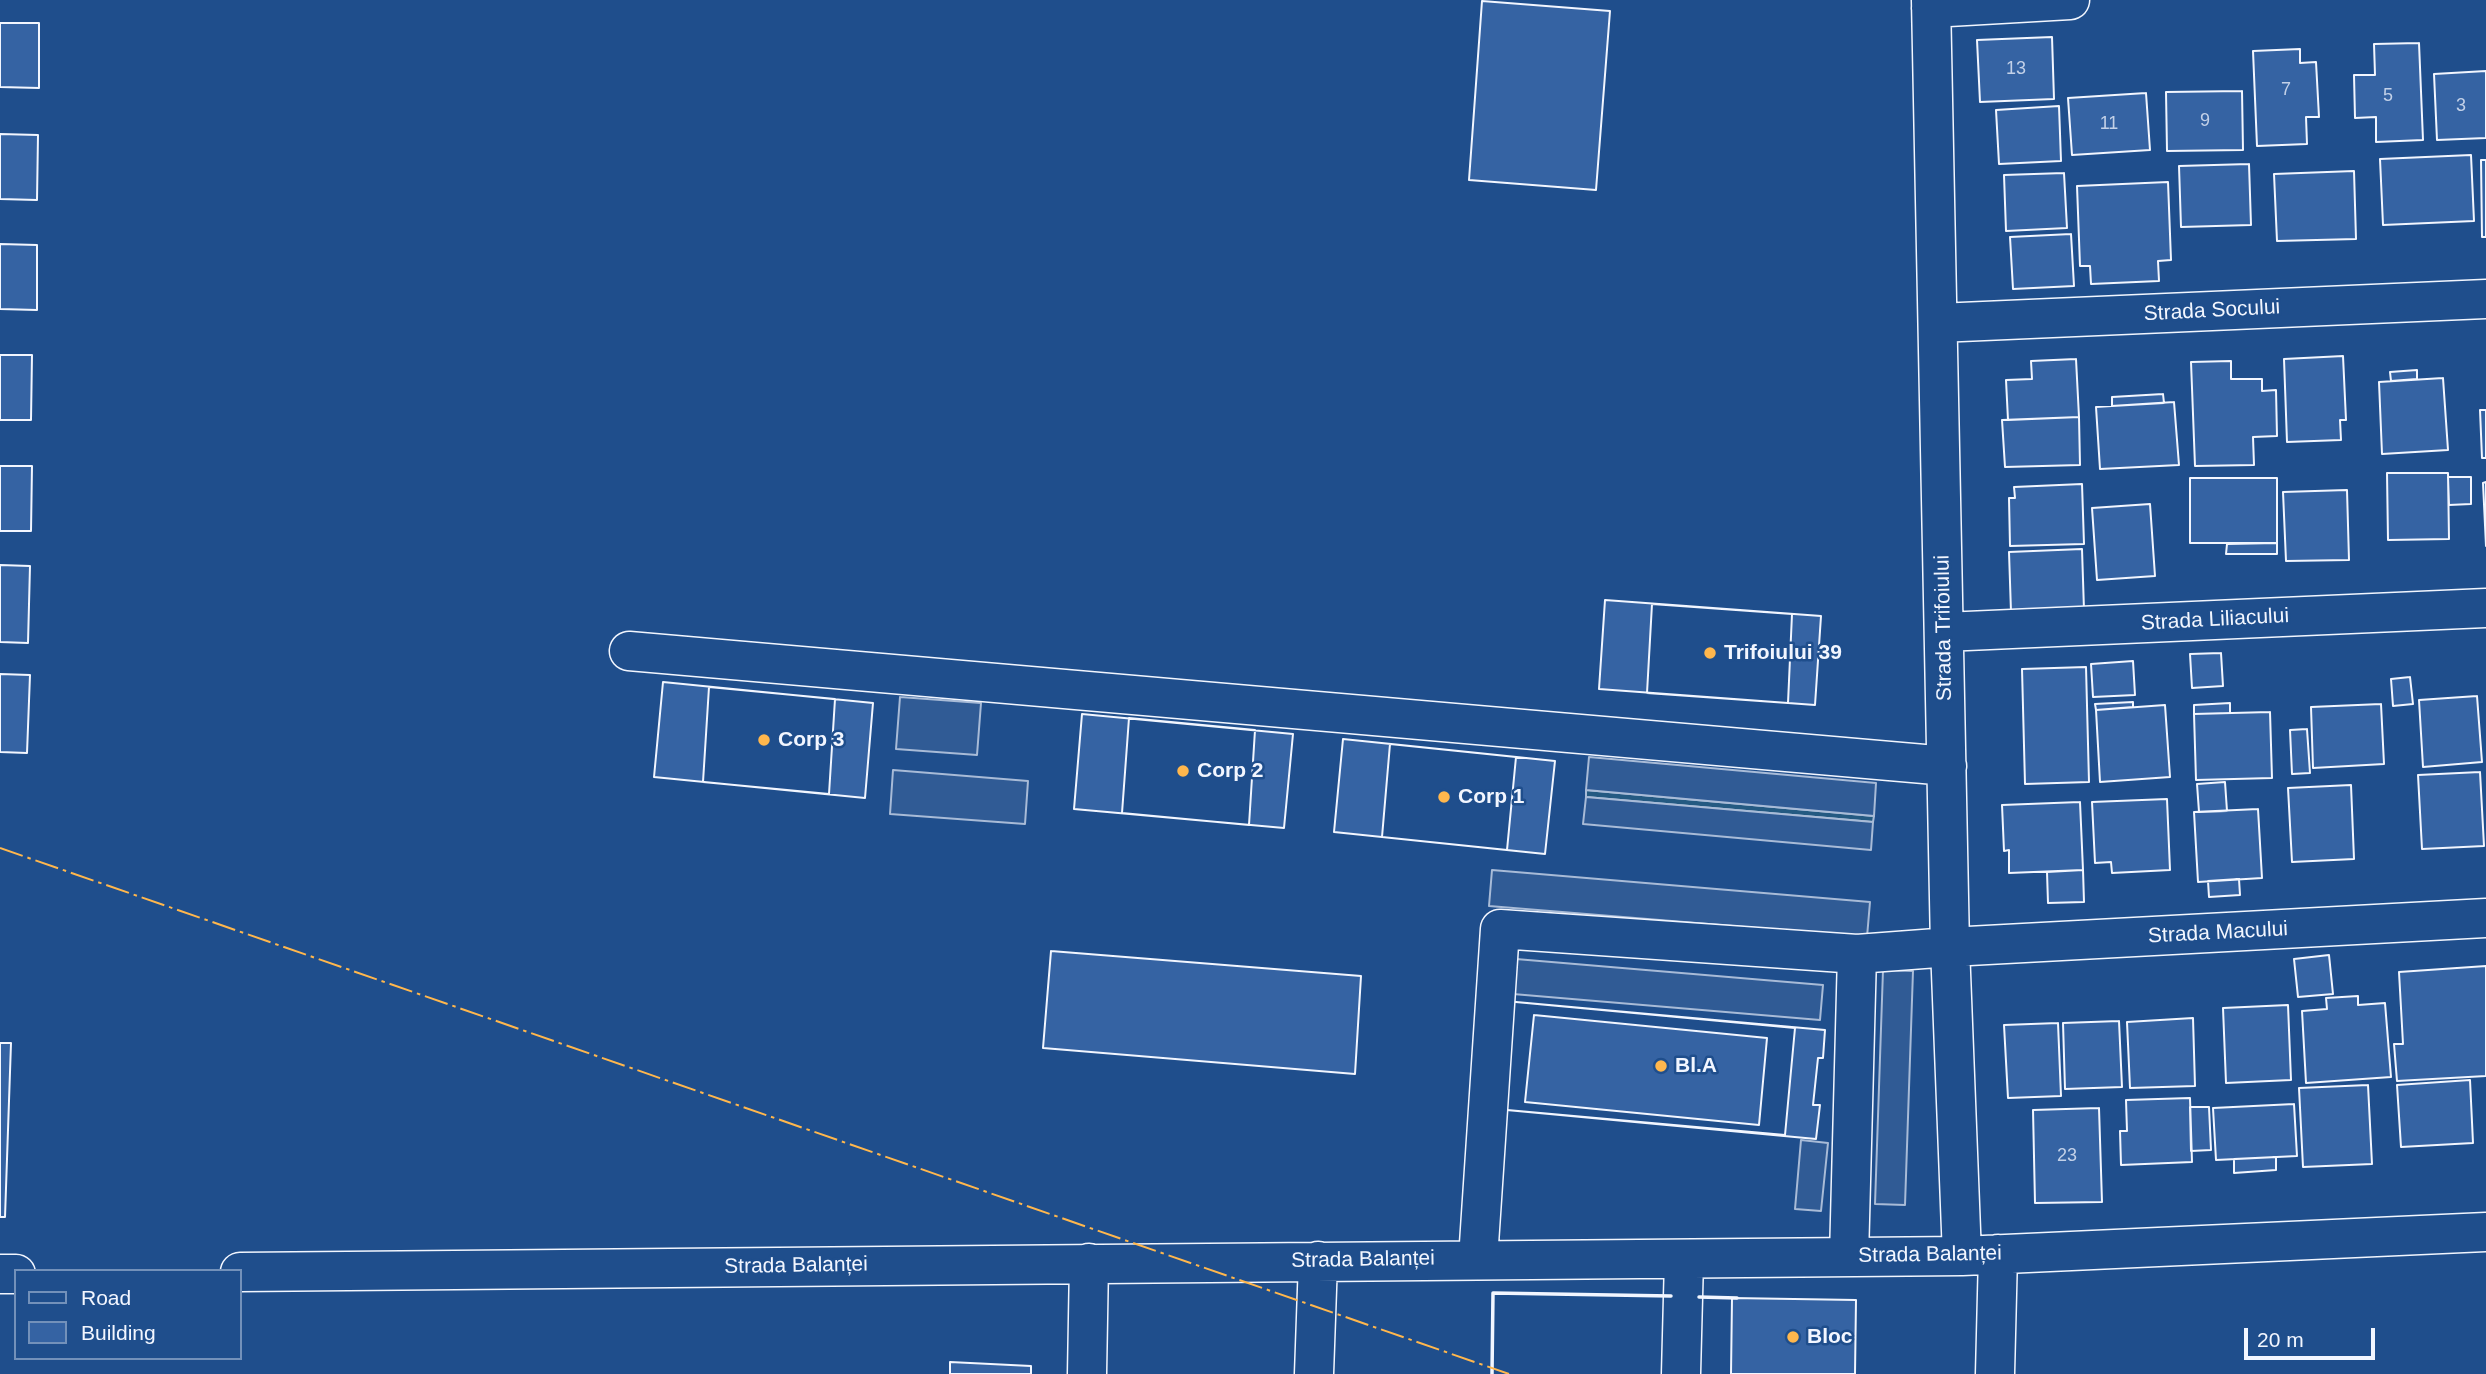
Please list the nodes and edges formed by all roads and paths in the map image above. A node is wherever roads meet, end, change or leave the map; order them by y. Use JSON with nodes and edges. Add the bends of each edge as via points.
{"nodes":[{"id":1,"x":2070,"y":0,"type":"edge"},
{"id":2,"x":1931,"y":4,"type":"edge"},
{"id":3,"x":2486,"y":299,"type":"edge"},
{"id":4,"x":1938,"y":323,"type":"junction"},
{"id":5,"x":2486,"y":608,"type":"edge"},
{"id":6,"x":1944,"y":632,"type":"junction"},
{"id":7,"x":629,"y":651,"type":"dead end"},
{"id":8,"x":1947,"y":766,"type":"junction"},
{"id":9,"x":2486,"y":918,"type":"edge"},
{"id":10,"x":1951,"y":947,"type":"junction"},
{"id":11,"x":1857,"y":954,"type":"junction"},
{"id":12,"x":2486,"y":1232,"type":"edge"},
{"id":13,"x":1980,"y":1255,"type":"junction"},
{"id":14,"x":1849,"y":1257,"type":"junction"},
{"id":15,"x":1478,"y":1259,"type":"junction"},
{"id":16,"x":1684,"y":1259,"type":"junction"},
{"id":17,"x":1318,"y":1261,"type":"junction"},
{"id":18,"x":1089,"y":1263,"type":"junction"},
{"id":19,"x":242,"y":1272,"type":"edge"},
{"id":20,"x":1087,"y":1374,"type":"edge"},
{"id":21,"x":1314,"y":1374,"type":"edge"},
{"id":22,"x":1681,"y":1374,"type":"edge"},
{"id":23,"x":1995,"y":1374,"type":"edge"}],
"edges":[{"from":1,"to":2,"type":"street"},
{"from":2,"to":4,"type":"street","name":"Strada Trifoiului"},
{"from":3,"to":4,"type":"street","name":"Strada Socului"},
{"from":4,"to":6,"type":"street","name":"Strada Trifoiului"},
{"from":5,"to":6,"type":"street","name":"Strada Liliacului"},
{"from":6,"to":8,"type":"street","name":"Strada Trifoiului"},
{"from":7,"to":8,"type":"street"},
{"from":8,"to":10,"type":"street","name":"Strada Trifoiului"},
{"from":9,"to":10,"type":"street","name":"Strada Macului"},
{"from":10,"to":11,"type":"street","name":"Strada Macului"},
{"from":10,"to":13,"type":"street","name":"Strada Trifoiului"},
{"from":11,"to":14,"type":"street"},
{"from":11,"to":15,"type":"street","name":"Strada Macului","via":[[1500,929]]},
{"from":12,"to":13,"type":"street","name":"Strada Balanței"},
{"from":13,"to":14,"type":"street","name":"Strada Balanței"},
{"from":13,"to":23,"type":"street","name":"Strada Trifoiului"},
{"from":14,"to":16,"type":"street","name":"Strada Balanței"},
{"from":15,"to":16,"type":"street","name":"Strada Balanței"},
{"from":15,"to":17,"type":"street","name":"Strada Balanței"},
{"from":16,"to":22,"type":"street"},
{"from":17,"to":18,"type":"street","name":"Strada Balanței"},
{"from":17,"to":21,"type":"street"},
{"from":18,"to":19,"type":"street","name":"Strada Balanței"},
{"from":18,"to":20,"type":"street"}]}
